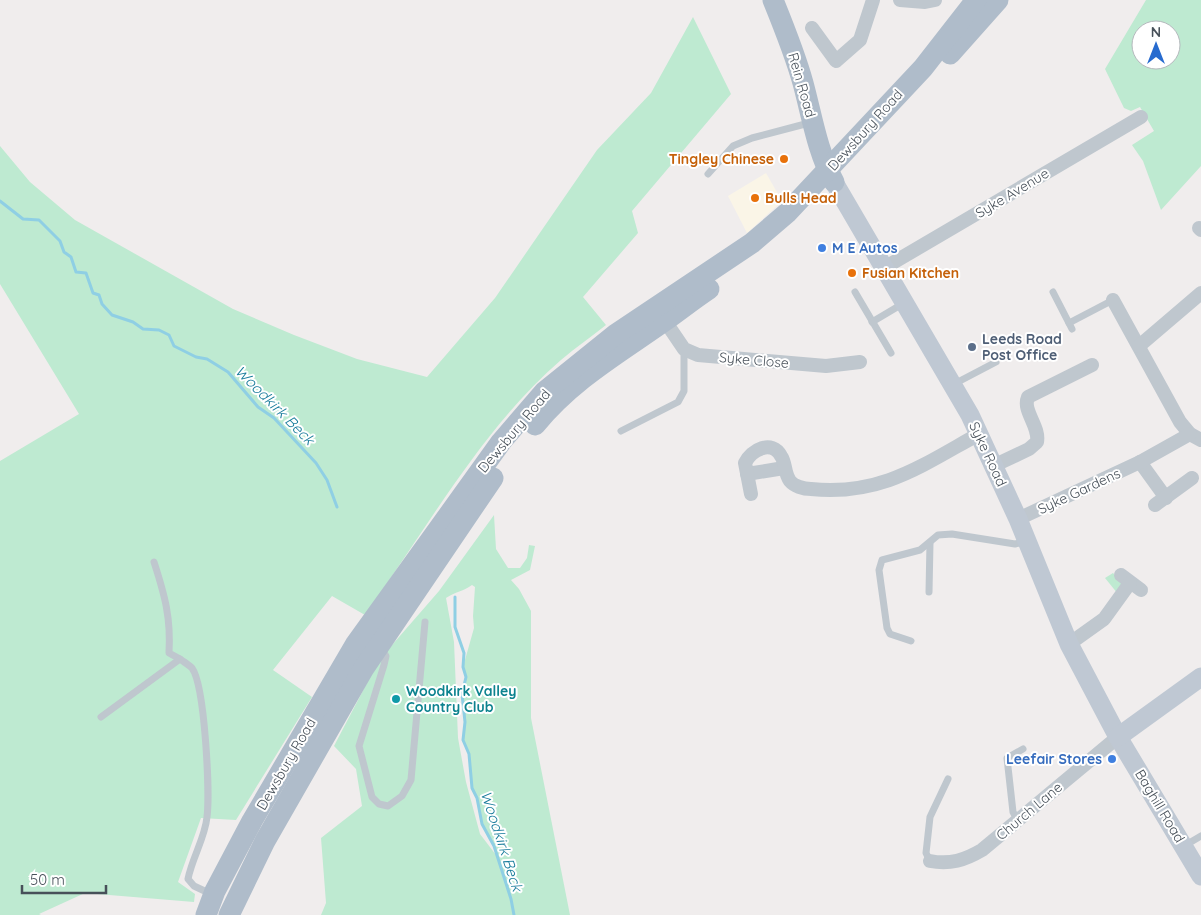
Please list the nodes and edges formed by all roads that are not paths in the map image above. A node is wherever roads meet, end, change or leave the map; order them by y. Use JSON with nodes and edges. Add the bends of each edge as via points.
{"nodes":[{"id":1,"x":773,"y":0,"type":"edge"},
{"id":2,"x":873,"y":0,"type":"edge"},
{"id":3,"x":900,"y":0,"type":"edge"},
{"id":4,"x":935,"y":0,"type":"edge"},
{"id":5,"x":976,"y":0,"type":"edge"},
{"id":6,"x":998,"y":0,"type":"edge"},
{"id":7,"x":812,"y":28,"type":"dead end"},
{"id":8,"x":1140,"y":117,"type":"dead end"},
{"id":9,"x":812,"y":122,"type":"junction"},
{"id":10,"x":708,"y":174,"type":"dead end"},
{"id":11,"x":831,"y":178,"type":"junction"},
{"id":12,"x":884,"y":268,"type":"junction"},
{"id":13,"x":855,"y":292,"type":"dead end"},
{"id":14,"x":1052,"y":292,"type":"dead end"},
{"id":15,"x":1201,"y":293,"type":"edge"},
{"id":16,"x":1113,"y":300,"type":"joint"},
{"id":17,"x":904,"y":303,"type":"junction"},
{"id":18,"x":665,"y":321,"type":"junction"},
{"id":19,"x":872,"y":322,"type":"junction"},
{"id":20,"x":1138,"y":346,"type":"junction"},
{"id":21,"x":684,"y":349,"type":"junction"},
{"id":22,"x":891,"y":353,"type":"dead end"},
{"id":23,"x":860,"y":362,"type":"dead end"},
{"id":24,"x":996,"y":362,"type":"dead end"},
{"id":25,"x":1092,"y":365,"type":"dead end"},
{"id":26,"x":952,"y":385,"type":"junction"},
{"id":27,"x":621,"y":431,"type":"dead end"},
{"id":28,"x":978,"y":434,"type":"junction"},
{"id":29,"x":1195,"y":437,"type":"edge"},
{"id":30,"x":1140,"y":462,"type":"junction"},
{"id":31,"x":993,"y":466,"type":"junction"},
{"id":32,"x":784,"y":468,"type":"junction"},
{"id":33,"x":747,"y":474,"type":"junction"},
{"id":34,"x":1192,"y":478,"type":"dead end"},
{"id":35,"x":751,"y":494,"type":"dead end"},
{"id":36,"x":1018,"y":519,"type":"junction"},
{"id":37,"x":1028,"y":542,"type":"junction"},
{"id":38,"x":930,"y":543,"type":"junction"},
{"id":39,"x":154,"y":562,"type":"dead end"},
{"id":40,"x":1131,"y":582,"type":"dead end"},
{"id":41,"x":929,"y":592,"type":"dead end"},
{"id":42,"x":425,"y":622,"type":"dead end"},
{"id":43,"x":911,"y":641,"type":"dead end"},
{"id":44,"x":1068,"y":644,"type":"junction"},
{"id":45,"x":379,"y":646,"type":"junction"},
{"id":46,"x":180,"y":658,"type":"junction"},
{"id":47,"x":1201,"y":676,"type":"edge"},
{"id":48,"x":101,"y":717,"type":"dead end"},
{"id":49,"x":1118,"y":737,"type":"junction"},
{"id":50,"x":1023,"y":749,"type":"dead end"},
{"id":51,"x":948,"y":779,"type":"dead end"},
{"id":52,"x":1018,"y":821,"type":"junction"},
{"id":53,"x":1201,"y":836,"type":"edge"},
{"id":54,"x":1184,"y":846,"type":"junction"},
{"id":55,"x":930,"y":861,"type":"joint"},
{"id":56,"x":1201,"y":876,"type":"edge"},
{"id":57,"x":239,"y":894,"type":"junction"},
{"id":58,"x":211,"y":901,"type":"edge"},
{"id":59,"x":229,"y":915,"type":"edge"}],
"edges":[{"from":1,"to":9,"type":"main road","name":"Rein Road","via":[[803,82]]},
{"from":2,"to":7,"type":"street","via":[[860,40],[836,61]]},
{"from":3,"to":4,"type":"street"},
{"from":5,"to":11,"type":"main road","name":"Dewsbury Road"},
{"from":6,"to":11,"type":"main road","name":"Dewsbury Road"},
{"from":8,"to":12,"type":"street","name":"Syke Avenue"},
{"from":9,"to":10,"type":"lane","via":[[733,146]]},
{"from":9,"to":11,"type":"main road","name":"Rein Road"},
{"from":11,"to":12,"type":"street","name":"Syke Road"},
{"from":11,"to":18,"type":"main road","name":"Dewsbury Road","via":[[758,255]]},
{"from":11,"to":58,"type":"main road","name":"Dewsbury Road","via":[[752,243],[616,334],[538,399],[501,442],[355,646],[252,821]]},
{"from":12,"to":17,"type":"street","name":"Syke Road"},
{"from":13,"to":19,"type":"lane"},
{"from":14,"to":16,"type":"lane","via":[[1070,326]]},
{"from":15,"to":20,"type":"street"},
{"from":16,"to":20,"type":"street"},
{"from":17,"to":19,"type":"lane"},
{"from":17,"to":26,"type":"street","name":"Syke Road"},
{"from":18,"to":21,"type":"street"},
{"from":18,"to":45,"type":"main road","name":"Dewsbury Road","via":[[603,361],[550,407],[506,459]]},
{"from":19,"to":22,"type":"lane"},
{"from":20,"to":29,"type":"street","via":[[1180,422]]},
{"from":21,"to":23,"type":"street","name":"Syke Close","via":[[698,355],[826,366]]},
{"from":21,"to":27,"type":"lane","via":[[684,391],[678,402]]},
{"from":24,"to":26,"type":"lane"},
{"from":25,"to":31,"type":"street","via":[[1028,396],[1026,404],[1036,429],[1037,442]]},
{"from":26,"to":28,"type":"street","name":"Syke Road"},
{"from":28,"to":31,"type":"street","name":"Syke Road"},
{"from":28,"to":32,"type":"street","via":[[898,479],[852,490],[799,487],[791,482]]},
{"from":29,"to":30,"type":"street","name":"Syke Gardens"},
{"from":30,"to":34,"type":"street","via":[[1161,502]]},
{"from":30,"to":36,"type":"street","name":"Syke Gardens"},
{"from":31,"to":36,"type":"street","name":"Syke Road"},
{"from":32,"to":33,"type":"street"},
{"from":32,"to":33,"type":"street","via":[[782,456],[764,447],[748,457],[745,463]]},
{"from":33,"to":35,"type":"street"},
{"from":36,"to":37,"type":"street","name":"Syke Road"},
{"from":37,"to":38,"type":"lane","via":[[1015,544],[952,534],[938,535]]},
{"from":37,"to":44,"type":"street","name":"Syke Road"},
{"from":38,"to":41,"type":"lane"},
{"from":38,"to":43,"type":"lane","via":[[920,550],[882,560],[879,570],[890,634]]},
{"from":39,"to":46,"type":"lane","via":[[164,590],[170,624],[169,654]]},
{"from":40,"to":44,"type":"street","via":[[1104,619]]},
{"from":42,"to":45,"type":"lane","via":[[411,780],[402,796],[388,806],[379,804],[372,797],[359,746],[386,656]]},
{"from":44,"to":49,"type":"street","name":"Syke Road"},
{"from":45,"to":57,"type":"main road","name":"Dewsbury Road","via":[[265,841]]},
{"from":46,"to":48,"type":"lane"},
{"from":46,"to":58,"type":"lane","via":[[192,669],[200,688],[208,798],[207,819],[188,879]]},
{"from":47,"to":49,"type":"street"},
{"from":49,"to":52,"type":"street","name":"Church Lane"},
{"from":49,"to":54,"type":"street","name":"Baghill Road"},
{"from":50,"to":52,"type":"lane","via":[[1007,758],[1013,812]]},
{"from":51,"to":55,"type":"lane","via":[[930,817],[926,853]]},
{"from":52,"to":55,"type":"street","name":"Church Lane","via":[[968,858]]},
{"from":53,"to":54,"type":"lane"},
{"from":54,"to":56,"type":"street","name":"Baghill Road"},
{"from":57,"to":58,"type":"main road"},
{"from":57,"to":59,"type":"main road","name":"Dewsbury Road"}]}
